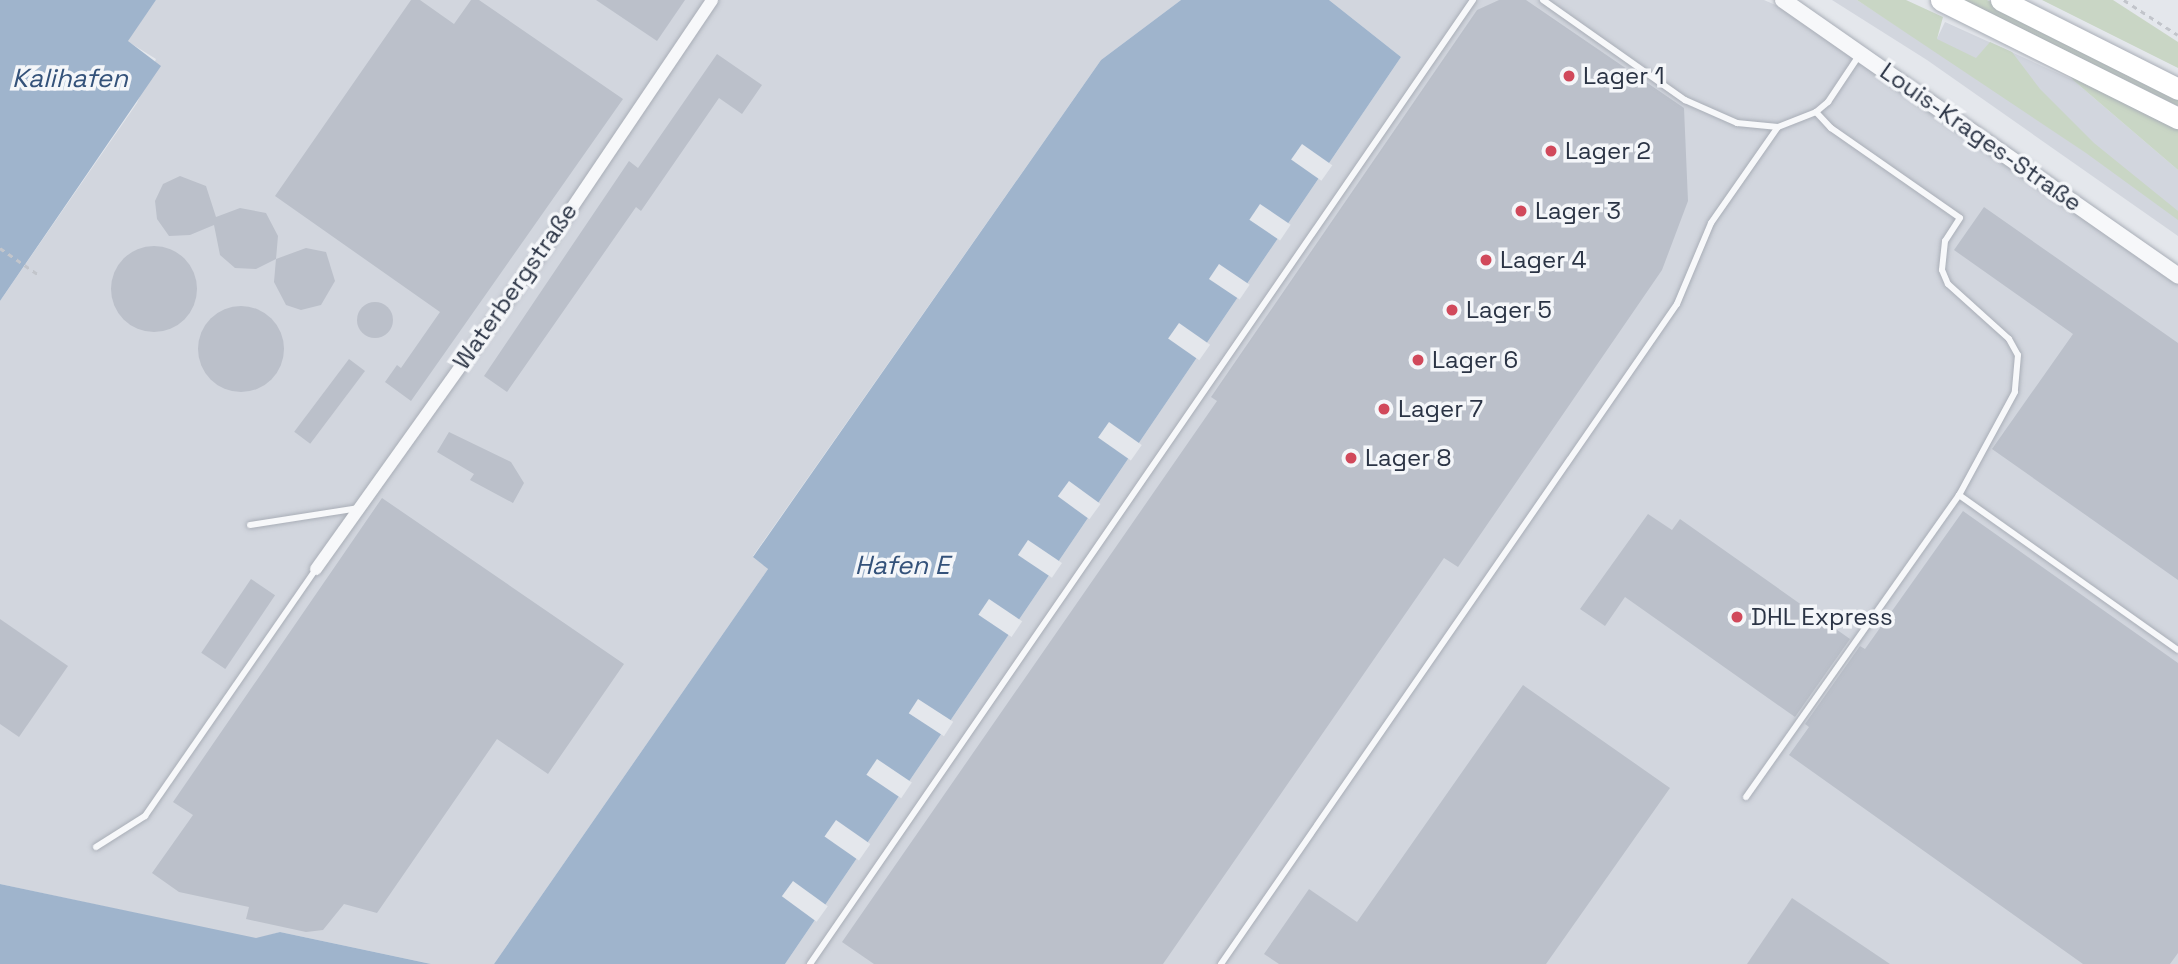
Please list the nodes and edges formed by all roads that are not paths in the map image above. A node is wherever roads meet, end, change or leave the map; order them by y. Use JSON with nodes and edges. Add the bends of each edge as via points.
{"nodes":[{"id":1,"x":712,"y":0,"type":"edge"},
{"id":2,"x":1473,"y":0,"type":"edge"},
{"id":3,"x":1543,"y":0,"type":"edge"},
{"id":4,"x":1783,"y":0,"type":"edge"},
{"id":5,"x":1941,"y":0,"type":"edge"},
{"id":6,"x":2001,"y":0,"type":"edge"},
{"id":7,"x":1861,"y":53,"type":"junction"},
{"id":8,"x":2178,"y":89,"type":"edge"},
{"id":9,"x":1816,"y":112,"type":"junction"},
{"id":10,"x":2178,"y":118,"type":"edge"},
{"id":11,"x":1778,"y":127,"type":"junction"},
{"id":12,"x":2178,"y":276,"type":"edge"},
{"id":13,"x":1959,"y":495,"type":"junction"},
{"id":14,"x":360,"y":507,"type":"junction"},
{"id":15,"x":250,"y":525,"type":"dead end"},
{"id":16,"x":316,"y":569,"type":"joint"},
{"id":17,"x":2178,"y":650,"type":"edge"},
{"id":18,"x":1746,"y":797,"type":"dead end"},
{"id":19,"x":96,"y":847,"type":"dead end"},
{"id":20,"x":810,"y":964,"type":"edge"},
{"id":21,"x":1221,"y":964,"type":"edge"}],
"edges":[{"from":1,"to":14,"type":"street","name":"Waterbergstraße","via":[[551,239]]},
{"from":2,"to":20,"type":"lane"},
{"from":3,"to":11,"type":"lane","via":[[1685,100],[1737,123]]},
{"from":4,"to":7,"type":"street","name":"Louis-Krages-Straße"},
{"from":5,"to":10,"type":"main road"},
{"from":6,"to":8,"type":"main road"},
{"from":7,"to":9,"type":"lane"},
{"from":7,"to":12,"type":"street","name":"Louis-Krages-Straße"},
{"from":9,"to":11,"type":"lane"},
{"from":9,"to":13,"type":"lane","via":[[1831,128],[1960,218],[1945,241],[1942,270],[1948,284],[2009,339],[2018,355],[2015,391]]},
{"from":11,"to":21,"type":"lane","via":[[1711,223],[1677,304]]},
{"from":13,"to":17,"type":"lane"},
{"from":13,"to":18,"type":"lane"},
{"from":14,"to":15,"type":"lane"},
{"from":14,"to":16,"type":"street","name":"Waterbergstraße"},
{"from":16,"to":19,"type":"lane","via":[[145,817]]}]}
